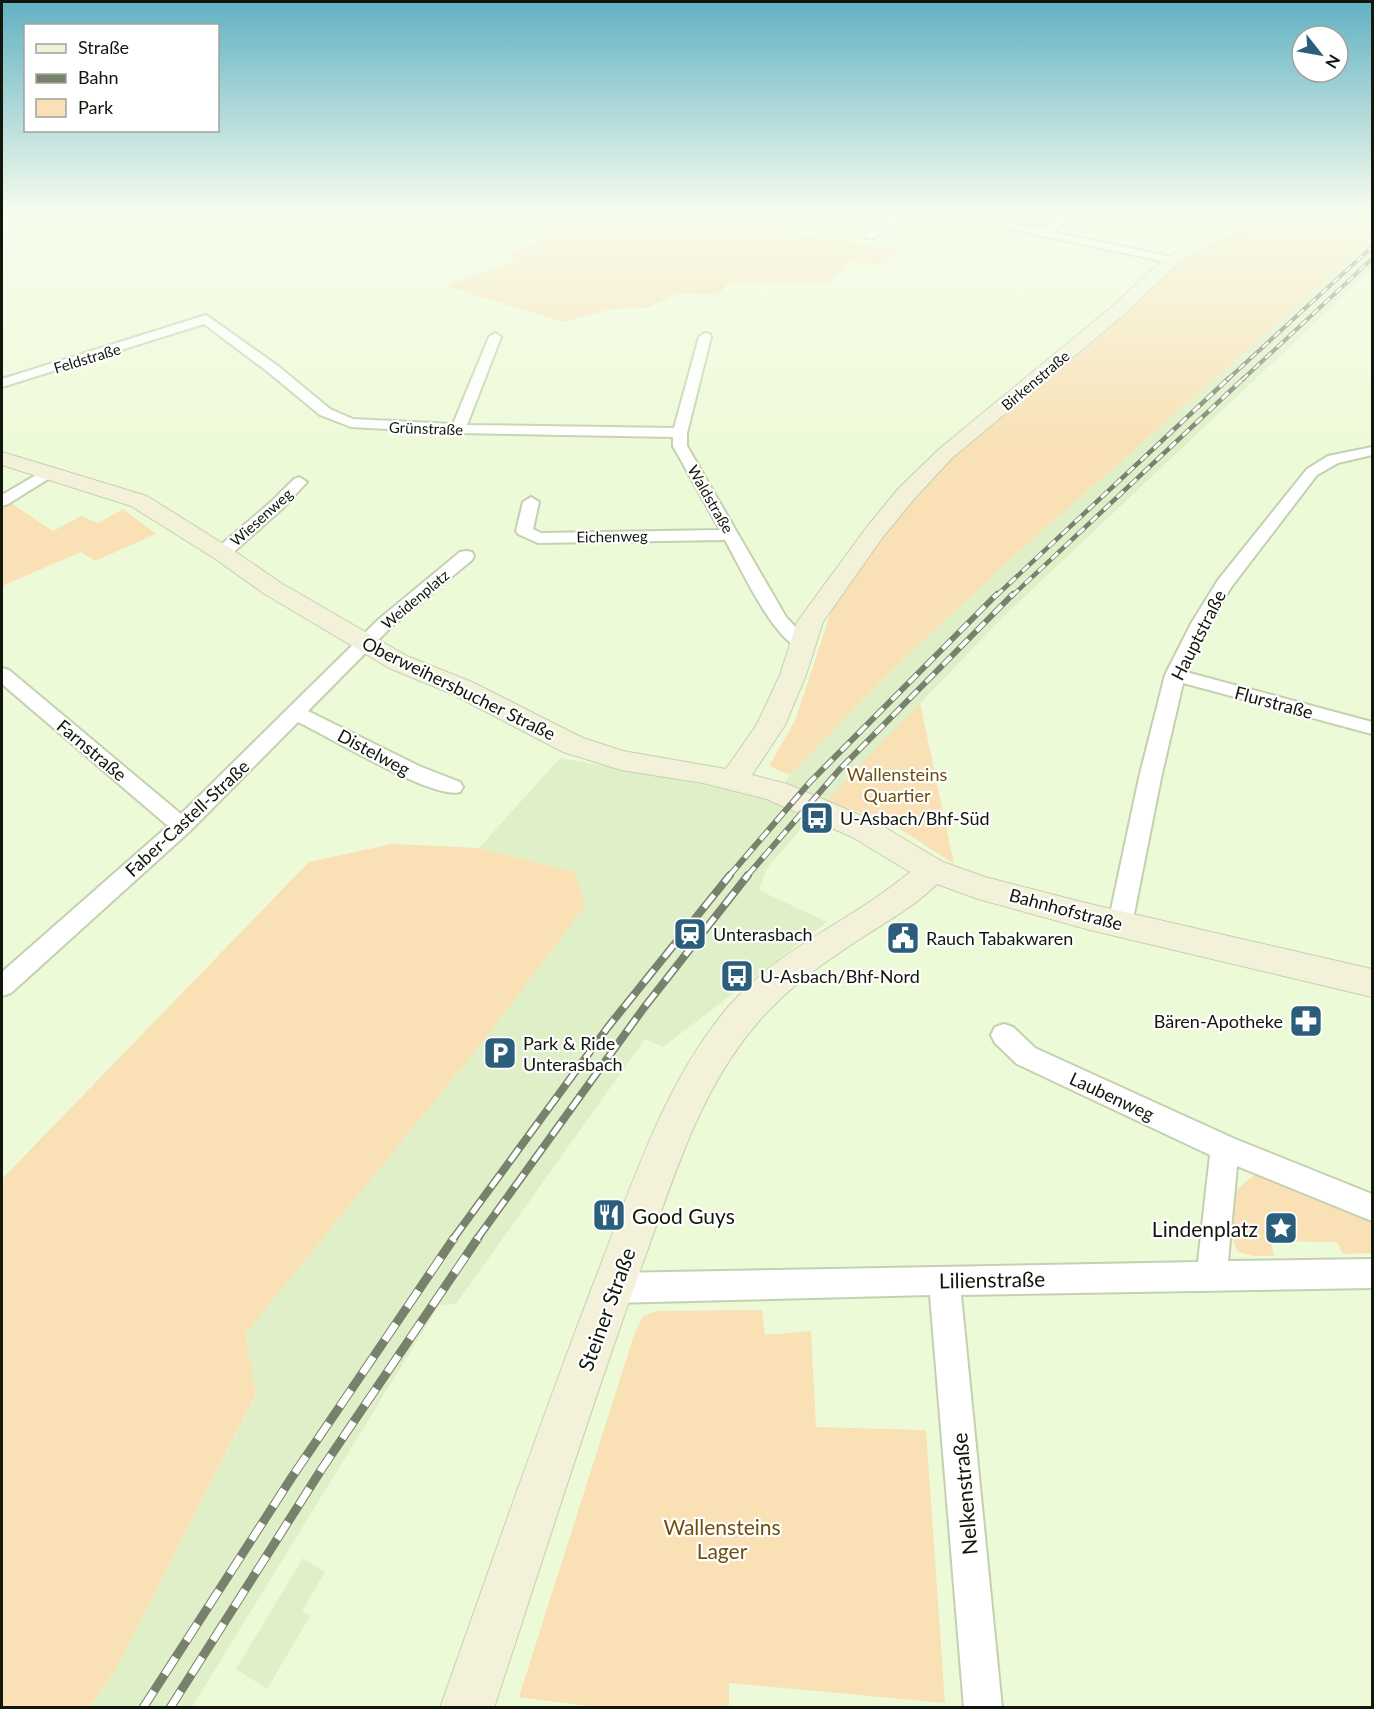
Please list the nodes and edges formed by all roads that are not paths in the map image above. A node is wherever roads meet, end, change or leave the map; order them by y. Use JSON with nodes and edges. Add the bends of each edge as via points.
{"nodes":[{"id":1,"x":1138,"y":292,"type":"edge"},
{"id":2,"x":206,"y":319,"type":"joint"},
{"id":3,"x":495,"y":337,"type":"dead end"},
{"id":4,"x":705,"y":337,"type":"dead end"},
{"id":5,"x":2,"y":383,"type":"edge"},
{"id":6,"x":458,"y":429,"type":"junction"},
{"id":7,"x":680,"y":433,"type":"junction"},
{"id":8,"x":1372,"y":451,"type":"edge"},
{"id":9,"x":2,"y":458,"type":"edge"},
{"id":10,"x":48,"y":473,"type":"junction"},
{"id":11,"x":299,"y":482,"type":"dead end"},
{"id":12,"x":2,"y":501,"type":"edge"},
{"id":13,"x":531,"y":502,"type":"dead end"},
{"id":14,"x":732,"y":535,"type":"junction"},
{"id":15,"x":222,"y":553,"type":"junction"},
{"id":16,"x":466,"y":556,"type":"dead end"},
{"id":17,"x":366,"y":643,"type":"junction"},
{"id":18,"x":803,"y":644,"type":"junction"},
{"id":19,"x":2,"y":674,"type":"edge"},
{"id":20,"x":1175,"y":675,"type":"junction"},
{"id":21,"x":297,"y":714,"type":"junction"},
{"id":22,"x":1372,"y":728,"type":"edge"},
{"id":23,"x":734,"y":780,"type":"junction"},
{"id":24,"x":452,"y":787,"type":"dead end"},
{"id":25,"x":776,"y":791,"type":"joint"},
{"id":26,"x":183,"y":826,"type":"junction"},
{"id":27,"x":932,"y":870,"type":"junction"},
{"id":28,"x":1120,"y":924,"type":"junction"},
{"id":29,"x":5,"y":976,"type":"edge"},
{"id":30,"x":1372,"y":982,"type":"edge"},
{"id":31,"x":1004,"y":1035,"type":"dead end"},
{"id":32,"x":1225,"y":1148,"type":"junction"},
{"id":33,"x":1372,"y":1207,"type":"edge"},
{"id":34,"x":1372,"y":1274,"type":"edge"},
{"id":35,"x":1207,"y":1276,"type":"junction"},
{"id":36,"x":944,"y":1280,"type":"junction"},
{"id":37,"x":612,"y":1288,"type":"junction"},
{"id":38,"x":467,"y":1707,"type":"edge"},
{"id":39,"x":983,"y":1707,"type":"edge"}],
"edges":[{"from":1,"to":18,"type":"street","name":"Birkenstraße","via":[[945,454],[900,501],[810,622]]},
{"from":2,"to":5,"type":"street","name":"Feldstraße"},
{"from":2,"to":6,"type":"street","name":"Grünstraße","via":[[337,419],[380,426]]},
{"from":3,"to":6,"type":"street"},
{"from":4,"to":7,"type":"street"},
{"from":6,"to":7,"type":"street","name":"Grünstraße"},
{"from":7,"to":14,"type":"street","name":"Waldstraße","via":[[680,446]]},
{"from":8,"to":20,"type":"street","name":"Hauptstraße","via":[[1333,459],[1312,472],[1224,584]]},
{"from":9,"to":10,"type":"street","name":"Oberweihersbucher Straße"},
{"from":10,"to":12,"type":"street"},
{"from":10,"to":15,"type":"street","name":"Oberweihersbucher Straße","via":[[139,501]]},
{"from":11,"to":15,"type":"street","name":"Wiesenweg"},
{"from":13,"to":14,"type":"street","name":"Eichenweg","via":[[524,531],[538,538]]},
{"from":14,"to":18,"type":"street","name":"Waldstraße","via":[[779,620]]},
{"from":15,"to":17,"type":"street","name":"Oberweihersbucher Straße","via":[[272,588]]},
{"from":16,"to":17,"type":"street","name":"Weidenplatz"},
{"from":17,"to":21,"type":"street","name":"Faber-Castell-Straße"},
{"from":17,"to":23,"type":"street","name":"Oberweihersbucher Straße","via":[[573,745],[621,760]]},
{"from":18,"to":23,"type":"street","via":[[771,725]]},
{"from":19,"to":26,"type":"street","name":"Farnstraße"},
{"from":20,"to":22,"type":"street","name":"Flurstraße"},
{"from":20,"to":28,"type":"street","name":"Hauptstraße"},
{"from":21,"to":24,"type":"street","name":"Distelweg","via":[[397,766]]},
{"from":21,"to":26,"type":"street","name":"Faber-Castell-Straße"},
{"from":23,"to":25,"type":"street","name":"Oberweihersbucher Straße"},
{"from":25,"to":27,"type":"street","name":"Bahnhofstraße","via":[[863,829]]},
{"from":26,"to":29,"type":"street","name":"Faber-Castell-Straße"},
{"from":27,"to":28,"type":"street","name":"Bahnhofstraße"},
{"from":27,"to":37,"type":"street","name":"Steiner Straße","via":[[915,888],[779,979],[741,1016],[712,1055],[682,1107]]},
{"from":28,"to":30,"type":"street","name":"Bahnhofstraße"},
{"from":31,"to":32,"type":"street","name":"Laubenweg","via":[[1026,1056]]},
{"from":32,"to":33,"type":"street"},
{"from":32,"to":35,"type":"street","via":[[1212,1267]]},
{"from":34,"to":35,"type":"street","name":"Lilienstraße"},
{"from":35,"to":36,"type":"street","name":"Lilienstraße"},
{"from":36,"to":37,"type":"street","name":"Lilienstraße"},
{"from":36,"to":39,"type":"street","name":"Nelkenstraße"},
{"from":37,"to":38,"type":"street","name":"Steiner Straße"}]}
